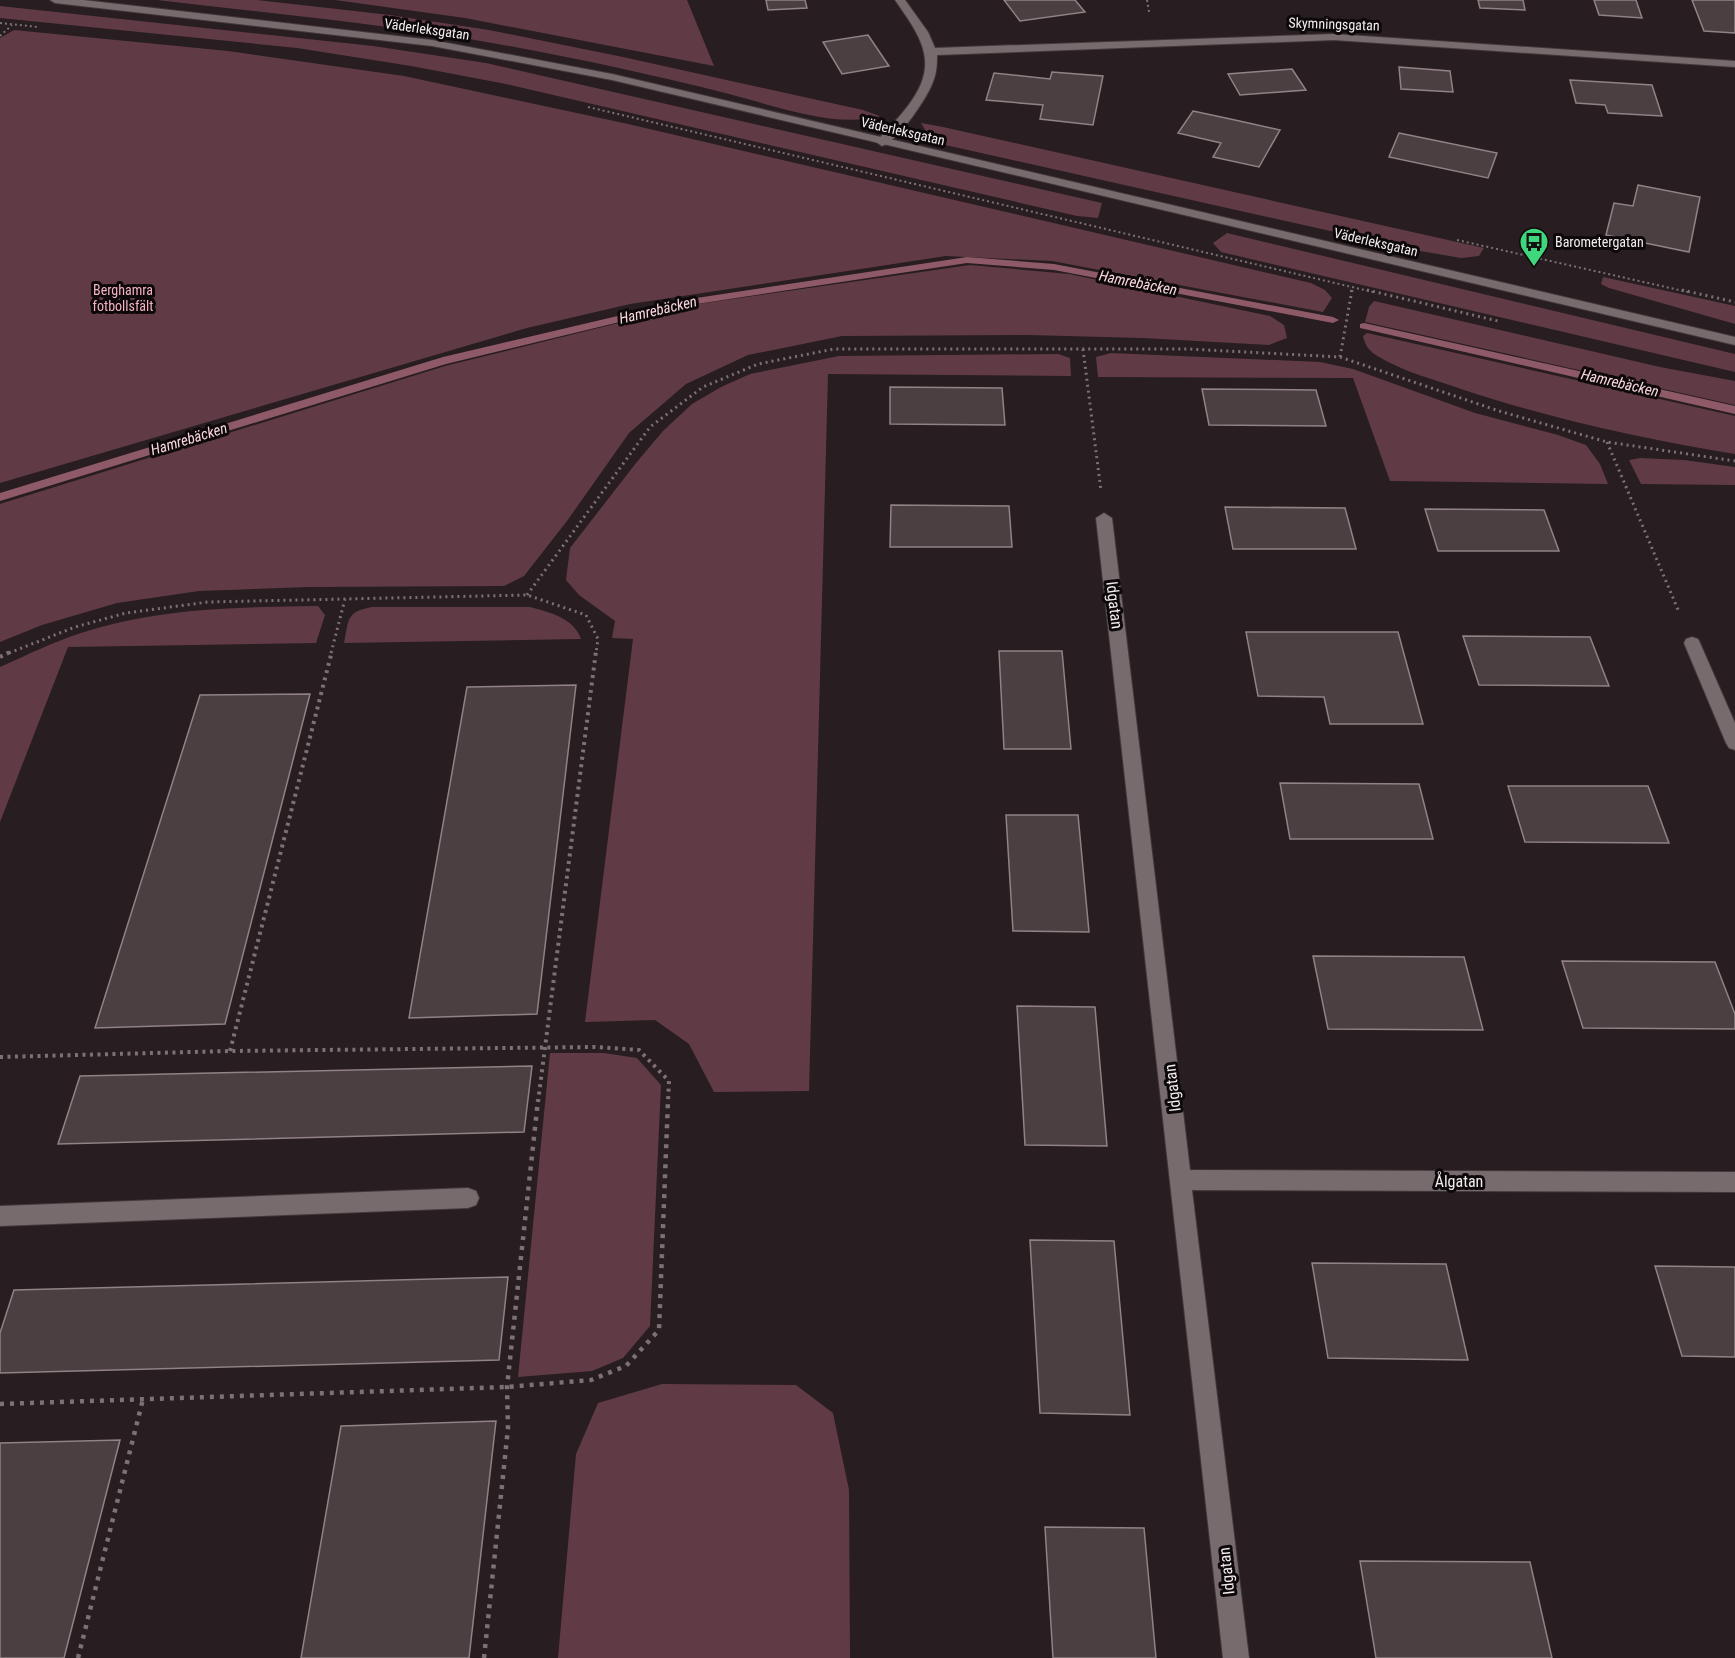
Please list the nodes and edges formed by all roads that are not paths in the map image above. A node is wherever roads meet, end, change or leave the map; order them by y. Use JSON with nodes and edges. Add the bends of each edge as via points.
{"nodes":[{"id":1,"x":55,"y":0,"type":"edge"},
{"id":2,"x":900,"y":0,"type":"edge"},
{"id":3,"x":931,"y":52,"type":"junction"},
{"id":4,"x":1735,"y":64,"type":"edge"},
{"id":5,"x":882,"y":142,"type":"junction"},
{"id":6,"x":1735,"y":341,"type":"edge"},
{"id":7,"x":1104,"y":518,"type":"road end"},
{"id":8,"x":1692,"y":643,"type":"road end"},
{"id":9,"x":1735,"y":743,"type":"edge"},
{"id":10,"x":1182,"y":1180,"type":"junction"},
{"id":11,"x":1735,"y":1182,"type":"edge"},
{"id":12,"x":468,"y":1198,"type":"dead end"},
{"id":13,"x":0,"y":1216,"type":"edge"},
{"id":14,"x":1236,"y":1658,"type":"edge"}],
"edges":[{"from":1,"to":5,"type":"street","name":"Väderleksgatan","via":[[443,45],[612,77]]},
{"from":2,"to":3,"type":"street"},
{"from":3,"to":4,"type":"street","name":"Skymningsgatan","via":[[1334,37]]},
{"from":3,"to":5,"type":"street","via":[[929,82],[908,115]]},
{"from":5,"to":6,"type":"street","name":"Väderleksgatan"},
{"from":7,"to":10,"type":"street","name":"Idgatan"},
{"from":8,"to":9,"type":"street"},
{"from":10,"to":11,"type":"street","name":"Ålgatan"},
{"from":10,"to":14,"type":"street","name":"Idgatan"},
{"from":12,"to":13,"type":"street"}]}
